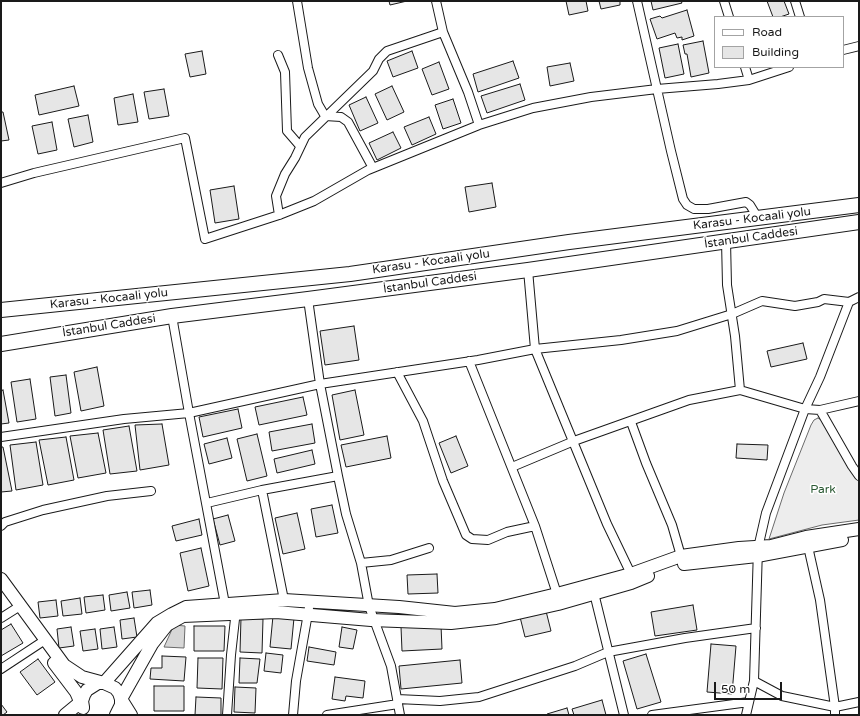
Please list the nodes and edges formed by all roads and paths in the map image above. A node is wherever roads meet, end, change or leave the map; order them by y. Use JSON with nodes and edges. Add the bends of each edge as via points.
{"nodes":[{"id":1,"x":297,"y":1,"type":"edge"},
{"id":2,"x":436,"y":1,"type":"edge"},
{"id":3,"x":637,"y":1,"type":"edge"},
{"id":4,"x":724,"y":1,"type":"edge"},
{"id":5,"x":795,"y":1,"type":"edge"},
{"id":6,"x":729,"y":16,"type":"edge"},
{"id":7,"x":800,"y":16,"type":"edge"},
{"id":8,"x":443,"y":32,"type":"junction"},
{"id":9,"x":859,"y":46,"type":"edge"},
{"id":10,"x":844,"y":50,"type":"edge"},
{"id":11,"x":278,"y":55,"type":"dead end"},
{"id":12,"x":745,"y":68,"type":"edge"},
{"id":13,"x":786,"y":68,"type":"edge"},
{"id":14,"x":749,"y":80,"type":"junction"},
{"id":15,"x":657,"y":89,"type":"junction"},
{"id":16,"x":326,"y":116,"type":"junction"},
{"id":17,"x":480,"y":125,"type":"junction"},
{"id":18,"x":300,"y":146,"type":"junction"},
{"id":19,"x":373,"y":168,"type":"junction"},
{"id":20,"x":1,"y":183,"type":"edge"},
{"id":21,"x":859,"y":205,"type":"edge"},
{"id":22,"x":279,"y":215,"type":"junction"},
{"id":23,"x":758,"y":218,"type":"junction"},
{"id":24,"x":859,"y":222,"type":"edge"},
{"id":25,"x":726,"y":241,"type":"junction"},
{"id":26,"x":528,"y":270,"type":"junction"},
{"id":27,"x":859,"y":297,"type":"edge"},
{"id":28,"x":308,"y":299,"type":"junction"},
{"id":29,"x":849,"y":302,"type":"junction"},
{"id":30,"x":1,"y":310,"type":"edge"},
{"id":31,"x":732,"y":314,"type":"junction"},
{"id":32,"x":172,"y":316,"type":"junction"},
{"id":33,"x":1,"y":344,"type":"edge"},
{"id":34,"x":535,"y":349,"type":"junction"},
{"id":35,"x":469,"y":362,"type":"junction"},
{"id":36,"x":397,"y":372,"type":"junction"},
{"id":37,"x":320,"y":384,"type":"junction"},
{"id":38,"x":740,"y":390,"type":"junction"},
{"id":39,"x":859,"y":401,"type":"edge"},
{"id":40,"x":805,"y":409,"type":"junction"},
{"id":41,"x":820,"y":410,"type":"junction"},
{"id":42,"x":189,"y":413,"type":"junction"},
{"id":43,"x":631,"y":422,"type":"junction"},
{"id":44,"x":1,"y":437,"type":"edge"},
{"id":45,"x":574,"y":441,"type":"junction"},
{"id":46,"x":512,"y":467,"type":"junction"},
{"id":47,"x":338,"y":476,"type":"junction"},
{"id":48,"x":859,"y":476,"type":"edge"},
{"id":49,"x":262,"y":490,"type":"junction"},
{"id":50,"x":151,"y":491,"type":"dead end"},
{"id":51,"x":207,"y":503,"type":"junction"},
{"id":52,"x":1,"y":526,"type":"edge"},
{"id":53,"x":535,"y":526,"type":"junction"},
{"id":54,"x":859,"y":529,"type":"edge"},
{"id":55,"x":859,"y":536,"type":"edge"},
{"id":56,"x":807,"y":542,"type":"junction"},
{"id":57,"x":429,"y":548,"type":"dead end"},
{"id":58,"x":758,"y":552,"type":"junction"},
{"id":59,"x":681,"y":556,"type":"junction"},
{"id":60,"x":361,"y":563,"type":"junction"},
{"id":61,"x":631,"y":574,"type":"junction"},
{"id":62,"x":1,"y":579,"type":"edge"},
{"id":63,"x":593,"y":589,"type":"junction"},
{"id":64,"x":1,"y":591,"type":"edge"},
{"id":65,"x":557,"y":594,"type":"junction"},
{"id":66,"x":284,"y":600,"type":"junction"},
{"id":67,"x":369,"y":606,"type":"junction"},
{"id":68,"x":17,"y":607,"type":"junction"},
{"id":69,"x":232,"y":607,"type":"junction"},
{"id":70,"x":309,"y":608,"type":"junction"},
{"id":71,"x":1,"y":618,"type":"edge"},
{"id":72,"x":374,"y":620,"type":"junction"},
{"id":73,"x":756,"y":628,"type":"junction"},
{"id":74,"x":43,"y":642,"type":"junction"},
{"id":75,"x":608,"y":652,"type":"junction"},
{"id":76,"x":1,"y":669,"type":"edge"},
{"id":77,"x":754,"y":681,"type":"junction"},
{"id":78,"x":104,"y":683,"type":"junction"},
{"id":79,"x":121,"y":699,"type":"junction"},
{"id":80,"x":397,"y":701,"type":"junction"},
{"id":81,"x":749,"y":702,"type":"junction"},
{"id":82,"x":859,"y":702,"type":"edge"},
{"id":83,"x":84,"y":707,"type":"edge"},
{"id":84,"x":835,"y":711,"type":"edge"},
{"id":85,"x":65,"y":715,"type":"edge"},
{"id":86,"x":116,"y":715,"type":"edge"},
{"id":87,"x":131,"y":715,"type":"edge"},
{"id":88,"x":228,"y":715,"type":"edge"},
{"id":89,"x":293,"y":715,"type":"edge"},
{"id":90,"x":327,"y":715,"type":"edge"},
{"id":91,"x":400,"y":715,"type":"edge"},
{"id":92,"x":624,"y":715,"type":"edge"},
{"id":93,"x":652,"y":715,"type":"edge"},
{"id":94,"x":746,"y":715,"type":"edge"}],
"edges":[{"from":1,"to":16,"type":"street","via":[[308,68],[318,104]]},
{"from":2,"to":8,"type":"street"},
{"from":3,"to":15,"type":"street"},
{"from":4,"to":6,"type":"street"},
{"from":5,"to":7,"type":"street"},
{"from":8,"to":16,"type":"street","via":[[387,51],[373,71]]},
{"from":8,"to":17,"type":"street"},
{"from":9,"to":10,"type":"street"},
{"from":11,"to":18,"type":"street","via":[[285,72],[287,131]]},
{"from":12,"to":14,"type":"street"},
{"from":13,"to":14,"type":"street"},
{"from":14,"to":15,"type":"street"},
{"from":15,"to":17,"type":"street","via":[[591,97],[533,108]]},
{"from":15,"to":23,"type":"street","via":[[683,199],[687,205],[694,209],[708,209],[746,202]]},
{"from":16,"to":18,"type":"street","via":[[305,137]]},
{"from":16,"to":19,"type":"street","via":[[341,117],[348,122]]},
{"from":17,"to":19,"type":"street"},
{"from":18,"to":22,"type":"street","via":[[277,192]]},
{"from":19,"to":22,"type":"street","via":[[314,201]]},
{"from":20,"to":22,"type":"street","via":[[185,138],[205,239]]},
{"from":21,"to":23,"type":"highway","name":"Karasu - Kocaali yolu"},
{"from":23,"to":30,"type":"highway","name":"Karasu - Kocaali yolu","via":[[350,274]]},
{"from":24,"to":25,"type":"highway","name":"İstanbul Caddesi"},
{"from":25,"to":26,"type":"highway","name":"İstanbul Caddesi"},
{"from":25,"to":31,"type":"street","via":[[727,285]]},
{"from":26,"to":28,"type":"highway","name":"İstanbul Caddesi"},
{"from":26,"to":34,"type":"street"},
{"from":27,"to":29,"type":"street"},
{"from":28,"to":32,"type":"highway","name":"İstanbul Caddesi"},
{"from":28,"to":37,"type":"street"},
{"from":29,"to":31,"type":"street","via":[[824,299],[795,306],[762,301]]},
{"from":29,"to":40,"type":"street"},
{"from":31,"to":34,"type":"street","via":[[677,331]]},
{"from":31,"to":38,"type":"street"},
{"from":32,"to":33,"type":"highway","name":"İstanbul Caddesi"},
{"from":32,"to":42,"type":"street"},
{"from":34,"to":35,"type":"street"},
{"from":34,"to":45,"type":"street"},
{"from":35,"to":36,"type":"street"},
{"from":35,"to":46,"type":"street"},
{"from":36,"to":37,"type":"street"},
{"from":36,"to":53,"type":"street","via":[[423,421],[443,482],[466,535],[472,539],[488,540],[507,532]]},
{"from":37,"to":42,"type":"street"},
{"from":37,"to":47,"type":"street"},
{"from":38,"to":40,"type":"street"},
{"from":38,"to":43,"type":"street","via":[[689,400]]},
{"from":39,"to":41,"type":"street"},
{"from":40,"to":41,"type":"street"},
{"from":40,"to":58,"type":"street","via":[[766,513]]},
{"from":41,"to":48,"type":"street"},
{"from":42,"to":44,"type":"street","via":[[124,419]]},
{"from":42,"to":51,"type":"street"},
{"from":43,"to":45,"type":"street"},
{"from":43,"to":59,"type":"street","via":[[672,525]]},
{"from":45,"to":46,"type":"street"},
{"from":45,"to":61,"type":"street","via":[[607,524]]},
{"from":46,"to":53,"type":"street"},
{"from":47,"to":49,"type":"street"},
{"from":47,"to":60,"type":"street"},
{"from":49,"to":51,"type":"street"},
{"from":49,"to":66,"type":"street"},
{"from":50,"to":52,"type":"street","via":[[107,496],[43,510]]},
{"from":51,"to":69,"type":"street"},
{"from":53,"to":65,"type":"street"},
{"from":54,"to":56,"type":"main road"},
{"from":55,"to":56,"type":"main road"},
{"from":56,"to":58,"type":"main road"},
{"from":56,"to":84,"type":"street","via":[[820,600]]},
{"from":57,"to":60,"type":"street","via":[[392,560]]},
{"from":58,"to":59,"type":"main road","via":[[739,548]]},
{"from":58,"to":63,"type":"main road","via":[[682,564],[630,583]]},
{"from":58,"to":73,"type":"street"},
{"from":59,"to":61,"type":"main road"},
{"from":60,"to":67,"type":"street"},
{"from":61,"to":63,"type":"main road"},
{"from":62,"to":68,"type":"main road"},
{"from":63,"to":65,"type":"main road"},
{"from":63,"to":72,"type":"main road","via":[[558,604],[496,618],[451,623]]},
{"from":63,"to":75,"type":"street"},
{"from":64,"to":68,"type":"main road"},
{"from":65,"to":67,"type":"main road","via":[[495,609],[455,613]]},
{"from":66,"to":69,"type":"main road"},
{"from":66,"to":70,"type":"main road"},
{"from":67,"to":70,"type":"main road"},
{"from":67,"to":72,"type":"street"},
{"from":68,"to":71,"type":"street"},
{"from":68,"to":74,"type":"main road"},
{"from":69,"to":70,"type":"main road","via":[[276,612]]},
{"from":69,"to":78,"type":"main road","via":[[186,608],[172,614],[157,623]]},
{"from":69,"to":79,"type":"main road","via":[[183,616],[167,625],[152,644]]},
{"from":69,"to":88,"type":"street"},
{"from":70,"to":72,"type":"main road"},
{"from":70,"to":89,"type":"street","via":[[296,681]]},
{"from":72,"to":80,"type":"street","via":[[391,666]]},
{"from":73,"to":75,"type":"street"},
{"from":73,"to":77,"type":"street"},
{"from":74,"to":76,"type":"street"},
{"from":74,"to":78,"type":"main road","via":[[64,665],[82,677]]},
{"from":74,"to":83,"type":"main road"},
{"from":75,"to":80,"type":"street","via":[[575,666],[479,697]]},
{"from":75,"to":92,"type":"street"},
{"from":77,"to":81,"type":"street"},
{"from":77,"to":84,"type":"street","via":[[782,696]]},
{"from":78,"to":79,"type":"main road","via":[[115,688]]},
{"from":78,"to":83,"type":"main road","via":[[87,690],[84,695]]},
{"from":79,"to":86,"type":"main road"},
{"from":79,"to":87,"type":"main road"},
{"from":80,"to":90,"type":"street"},
{"from":80,"to":91,"type":"street"},
{"from":81,"to":93,"type":"street"},
{"from":81,"to":94,"type":"street"},
{"from":82,"to":84,"type":"street"},
{"from":83,"to":85,"type":"main road"}]}
